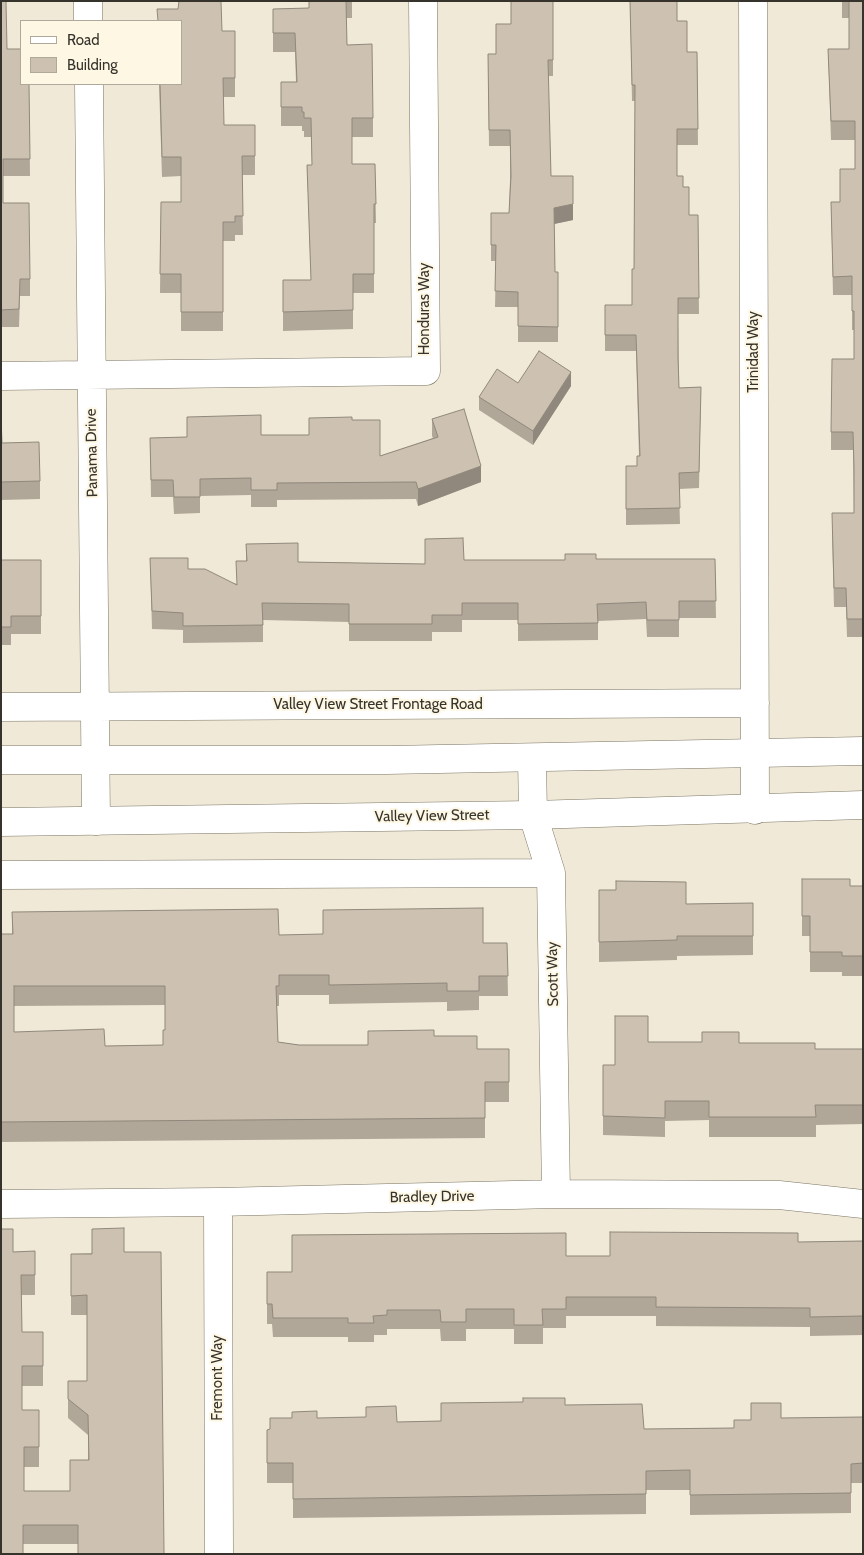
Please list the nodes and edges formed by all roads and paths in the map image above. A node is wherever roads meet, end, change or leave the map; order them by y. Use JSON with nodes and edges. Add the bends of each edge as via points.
{"nodes":[{"id":1,"x":88,"y":1,"type":"edge"},
{"id":2,"x":423,"y":1,"type":"edge"},
{"id":3,"x":753,"y":1,"type":"edge"},
{"id":4,"x":88,"y":20,"type":"edge"},
{"id":5,"x":89,"y":85,"type":"edge"},
{"id":6,"x":91,"y":374,"type":"junction"},
{"id":7,"x":1,"y":376,"type":"edge"},
{"id":8,"x":755,"y":703,"type":"junction"},
{"id":9,"x":95,"y":707,"type":"junction"},
{"id":10,"x":1,"y":708,"type":"edge"},
{"id":11,"x":863,"y":751,"type":"edge"},
{"id":12,"x":756,"y":753,"type":"junction"},
{"id":13,"x":532,"y":758,"type":"junction"},
{"id":14,"x":97,"y":759,"type":"junction"},
{"id":15,"x":1,"y":760,"type":"edge"},
{"id":16,"x":863,"y":805,"type":"edge"},
{"id":17,"x":755,"y":810,"type":"junction"},
{"id":18,"x":532,"y":815,"type":"junction"},
{"id":19,"x":96,"y":821,"type":"junction"},
{"id":20,"x":1,"y":822,"type":"edge"},
{"id":21,"x":551,"y":873,"type":"junction"},
{"id":22,"x":1,"y":875,"type":"edge"},
{"id":23,"x":556,"y":1194,"type":"junction"},
{"id":24,"x":218,"y":1202,"type":"junction"},
{"id":25,"x":1,"y":1204,"type":"edge"},
{"id":26,"x":863,"y":1204,"type":"edge"},
{"id":27,"x":219,"y":1554,"type":"edge"}],
"edges":[{"from":1,"to":4,"type":"street"},
{"from":2,"to":6,"type":"street","name":"Honduras Way","via":[[426,371]]},
{"from":3,"to":8,"type":"street","name":"Trinidad Way"},
{"from":5,"to":6,"type":"street","name":"Panama Drive"},
{"from":6,"to":7,"type":"street"},
{"from":6,"to":9,"type":"street","name":"Panama Drive"},
{"from":8,"to":9,"type":"street","name":"Valley View Street Frontage Road"},
{"from":8,"to":12,"type":"street","name":"Trinidad Way"},
{"from":9,"to":10,"type":"street","name":"Valley View Street Frontage Road"},
{"from":9,"to":14,"type":"street","name":"Panama Drive"},
{"from":11,"to":12,"type":"street"},
{"from":12,"to":13,"type":"street"},
{"from":12,"to":17,"type":"street","name":"Trinidad Way"},
{"from":13,"to":14,"type":"street"},
{"from":13,"to":18,"type":"street","name":"Scott Way"},
{"from":14,"to":15,"type":"street"},
{"from":14,"to":19,"type":"street","name":"Panama Drive"},
{"from":16,"to":17,"type":"street","name":"Valley View Street"},
{"from":17,"to":18,"type":"street","name":"Valley View Street"},
{"from":18,"to":19,"type":"street","name":"Valley View Street"},
{"from":18,"to":21,"type":"street","name":"Scott Way"},
{"from":19,"to":20,"type":"street","name":"Valley View Street"},
{"from":21,"to":22,"type":"street"},
{"from":21,"to":23,"type":"street","name":"Scott Way"},
{"from":23,"to":24,"type":"street","name":"Bradley Drive"},
{"from":23,"to":26,"type":"street","name":"Bradley Drive","via":[[779,1194]]},
{"from":24,"to":25,"type":"street","name":"Bradley Drive"},
{"from":24,"to":27,"type":"street","name":"Fremont Way"}]}
